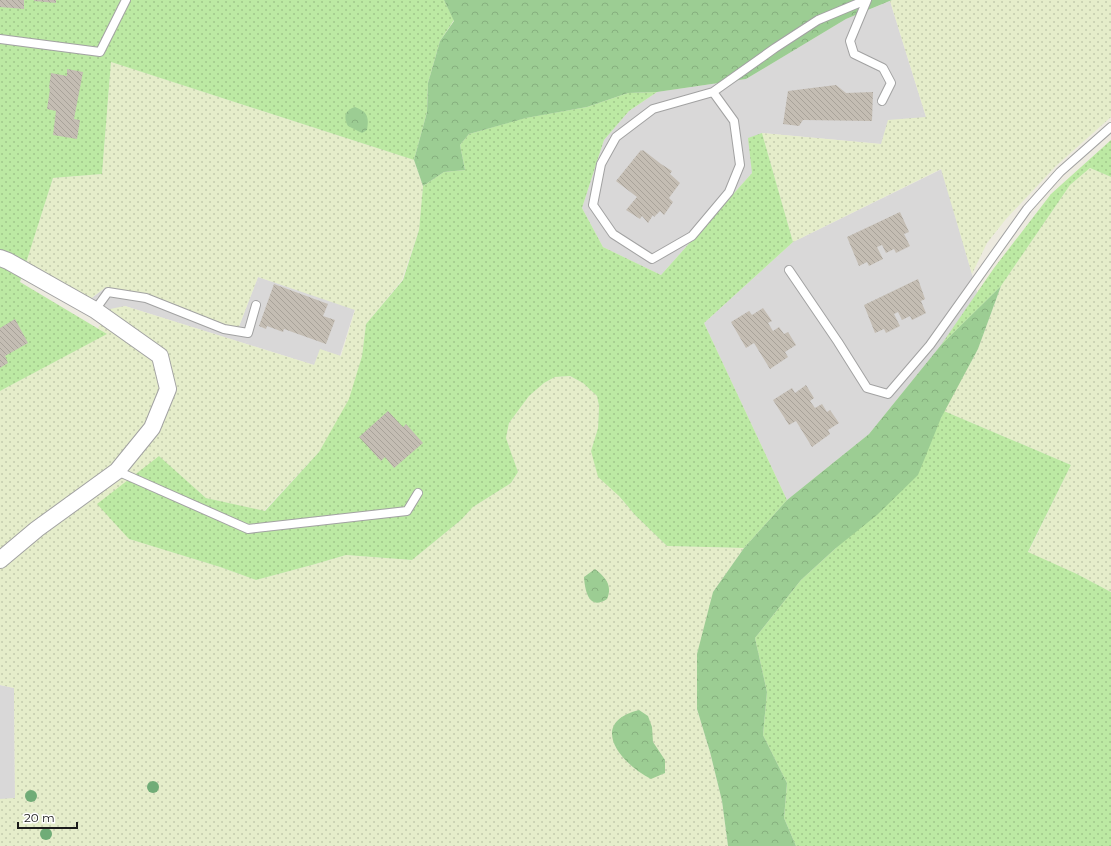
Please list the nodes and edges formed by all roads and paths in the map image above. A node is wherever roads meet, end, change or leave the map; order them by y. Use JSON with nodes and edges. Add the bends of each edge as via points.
{"nodes":[{"id":1,"x":126,"y":0,"type":"edge"},
{"id":2,"x":867,"y":0,"type":"edge"},
{"id":3,"x":0,"y":39,"type":"edge"},
{"id":4,"x":713,"y":92,"type":"junction"},
{"id":5,"x":882,"y":101,"type":"dead end"},
{"id":6,"x":1111,"y":127,"type":"edge"},
{"id":7,"x":0,"y":258,"type":"edge"},
{"id":8,"x":789,"y":270,"type":"dead end"},
{"id":9,"x":256,"y":305,"type":"dead end"},
{"id":10,"x":95,"y":310,"type":"junction"},
{"id":11,"x":116,"y":471,"type":"junction"},
{"id":12,"x":418,"y":493,"type":"dead end"},
{"id":13,"x":0,"y":560,"type":"edge"}],
"edges":[{"from":1,"to":3,"type":"lane","via":[[100,52]]},
{"from":2,"to":4,"type":"lane","via":[[818,20]]},
{"from":2,"to":5,"type":"lane","via":[[850,41],[854,54],[883,68],[891,83]]},
{"from":4,"to":4,"type":"lane","via":[[734,121],[740,165],[728,192],[692,236],[652,259],[613,234],[593,205],[601,164],[616,137],[653,108]]},
{"from":6,"to":8,"type":"lane","via":[[1060,172],[1027,209],[930,345],[888,394],[867,388]]},
{"from":7,"to":10,"type":"street"},
{"from":9,"to":10,"type":"lane","via":[[248,333],[224,329],[146,298],[108,292]]},
{"from":10,"to":11,"type":"street","via":[[160,356],[168,389],[152,428]]},
{"from":11,"to":12,"type":"lane","via":[[248,529],[407,511]]},
{"from":11,"to":13,"type":"street"}]}
